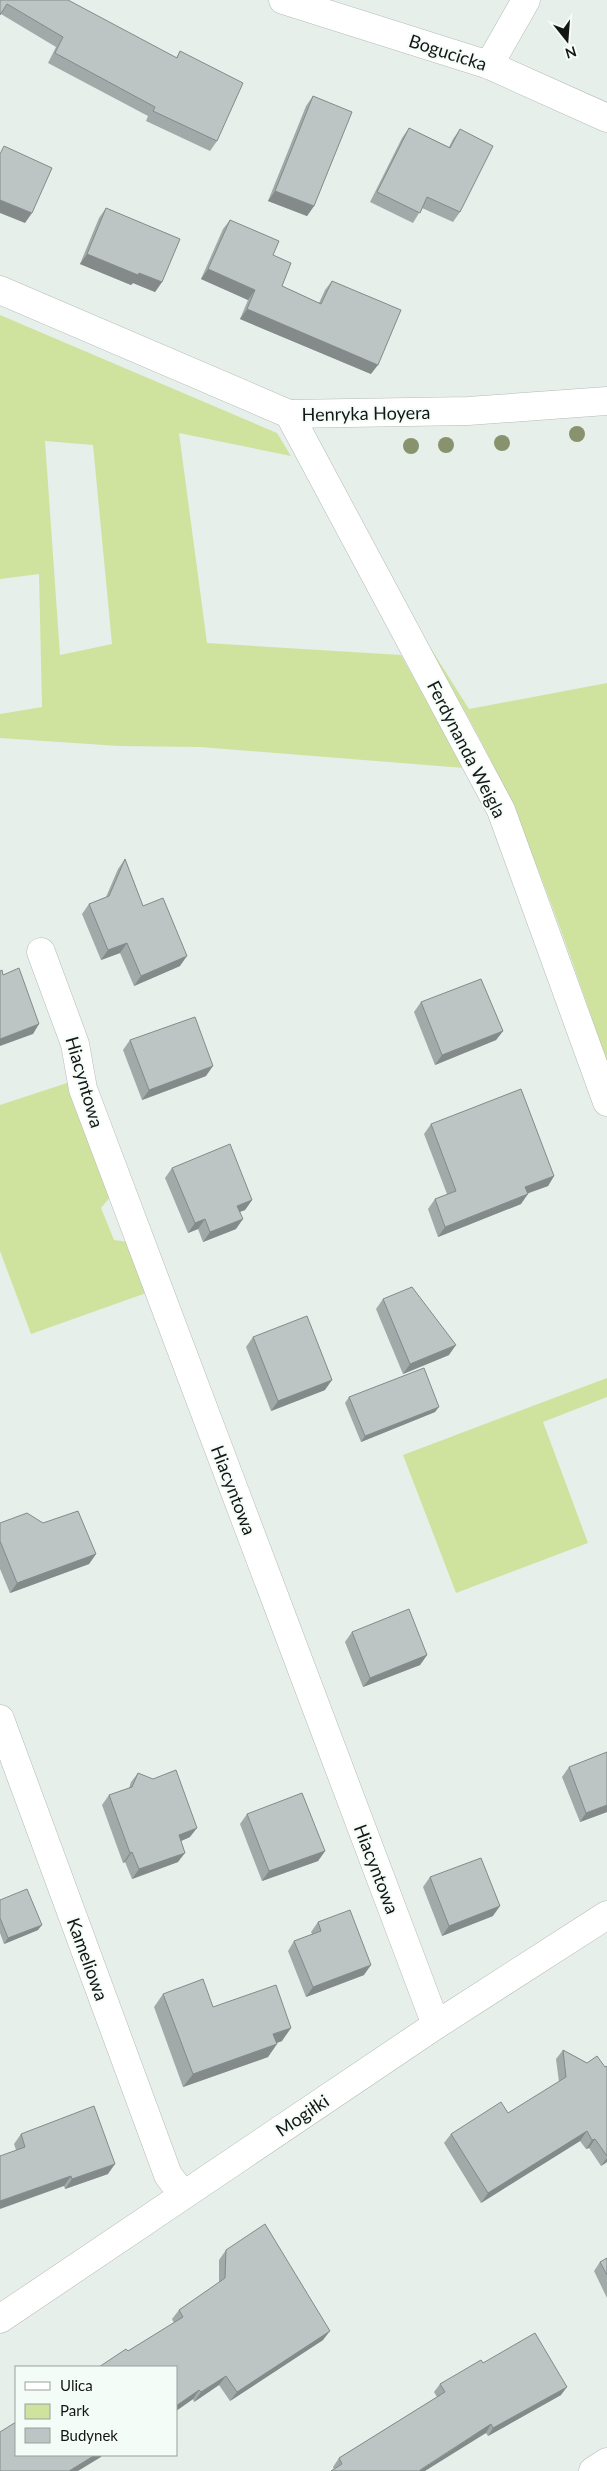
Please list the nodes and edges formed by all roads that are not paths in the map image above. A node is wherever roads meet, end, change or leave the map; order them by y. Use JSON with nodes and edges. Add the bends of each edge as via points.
{"nodes":[{"id":1,"x":283,"y":0,"type":"edge"},
{"id":2,"x":526,"y":0,"type":"edge"},
{"id":3,"x":488,"y":65,"type":"junction"},
{"id":4,"x":607,"y":118,"type":"edge"},
{"id":5,"x":0,"y":290,"type":"edge"},
{"id":6,"x":607,"y":401,"type":"edge"},
{"id":7,"x":289,"y":414,"type":"junction"},
{"id":8,"x":41,"y":952,"type":"dead end"},
{"id":9,"x":607,"y":1102,"type":"edge"},
{"id":10,"x":0,"y":1719,"type":"edge"},
{"id":11,"x":607,"y":1916,"type":"edge"},
{"id":12,"x":436,"y":2025,"type":"junction"},
{"id":13,"x":183,"y":2195,"type":"junction"},
{"id":14,"x":0,"y":2319,"type":"edge"},
{"id":15,"x":607,"y":2462,"type":"edge"},
{"id":16,"x":593,"y":2471,"type":"edge"}],
"edges":[{"from":1,"to":3,"type":"street","name":"Bogucicka"},
{"from":2,"to":3,"type":"street"},
{"from":3,"to":4,"type":"street","name":"Bogucicka"},
{"from":5,"to":7,"type":"street","name":"Henryka Hoyera"},
{"from":6,"to":7,"type":"street","name":"Henryka Hoyera","via":[[468,411]]},
{"from":7,"to":9,"type":"street","name":"Ferdynanda Weigla","via":[[501,810]]},
{"from":8,"to":12,"type":"street","name":"Hiacyntowa","via":[[75,1044],[86,1098]]},
{"from":10,"to":13,"type":"street","name":"Kameliowa","via":[[168,2175]]},
{"from":11,"to":12,"type":"street","name":"Mogiłki"},
{"from":12,"to":13,"type":"street","name":"Mogiłki"},
{"from":13,"to":14,"type":"street","name":"Mogiłki"},
{"from":15,"to":16,"type":"street"}]}
